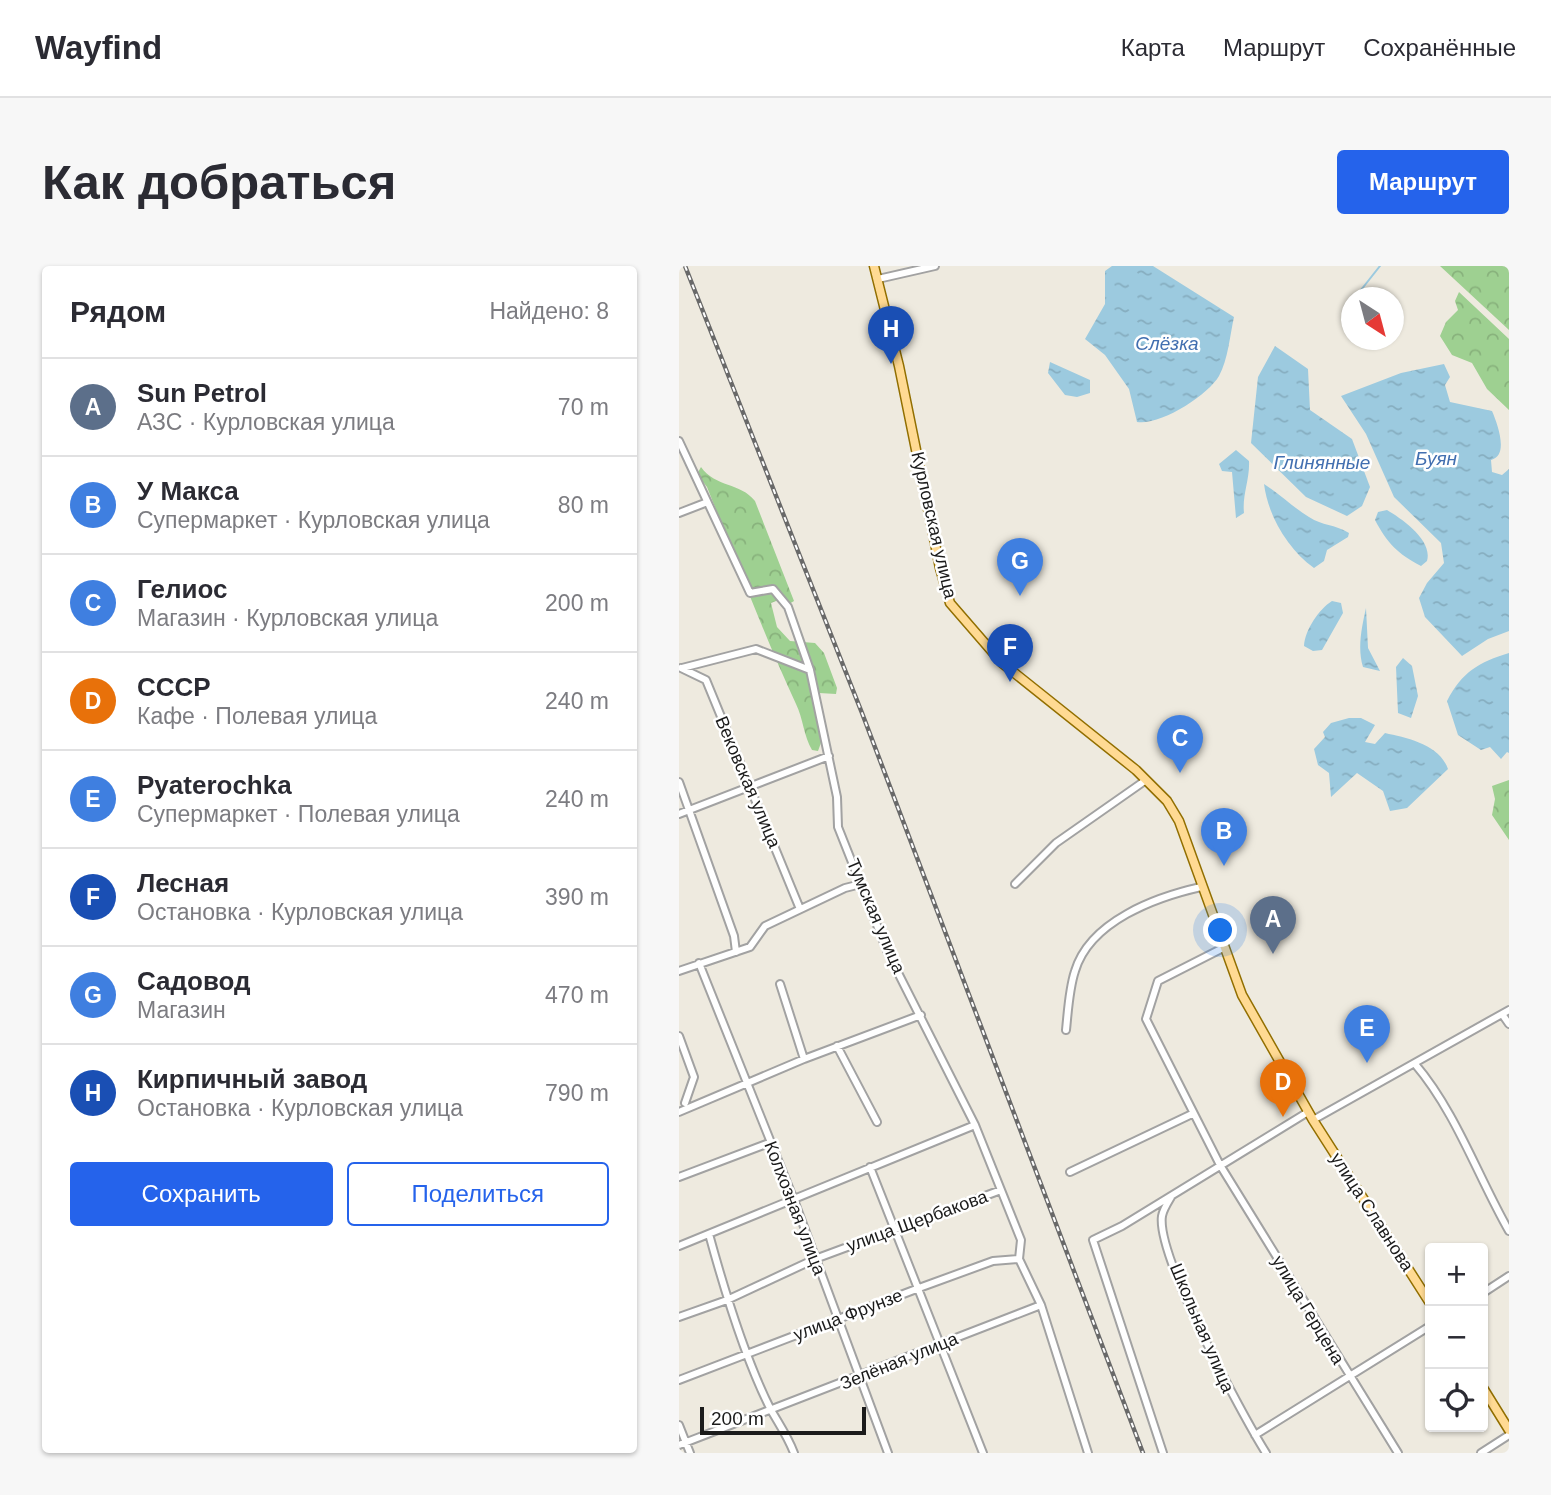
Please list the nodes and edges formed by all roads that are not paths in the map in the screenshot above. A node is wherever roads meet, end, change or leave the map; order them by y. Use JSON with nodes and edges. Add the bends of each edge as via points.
{"nodes":[{"id":1,"x":874,"y":266,"type":"edge"},
{"id":2,"x":935,"y":266,"type":"edge"},
{"id":3,"x":878,"y":279,"type":"junction"},
{"id":4,"x":679,"y":441,"type":"edge"},
{"id":5,"x":705,"y":503,"type":"junction"},
{"id":6,"x":679,"y":513,"type":"edge"},
{"id":7,"x":680,"y":668,"type":"edge"},
{"id":8,"x":810,"y":670,"type":"junction"},
{"id":9,"x":829,"y":756,"type":"junction"},
{"id":10,"x":1146,"y":780,"type":"junction"},
{"id":11,"x":679,"y":782,"type":"edge"},
{"id":12,"x":749,"y":789,"type":"junction"},
{"id":13,"x":689,"y":810,"type":"junction"},
{"id":14,"x":679,"y":814,"type":"edge"},
{"id":15,"x":861,"y":884,"type":"junction"},
{"id":16,"x":1015,"y":884,"type":"dead end"},
{"id":17,"x":1201,"y":887,"type":"junction"},
{"id":18,"x":800,"y":909,"type":"junction"},
{"id":19,"x":1223,"y":948,"type":"junction"},
{"id":20,"x":736,"y":953,"type":"junction"},
{"id":21,"x":699,"y":963,"type":"junction"},
{"id":22,"x":679,"y":971,"type":"edge"},
{"id":23,"x":781,"y":984,"type":"dead end"},
{"id":24,"x":1509,"y":1010,"type":"edge"},
{"id":25,"x":1501,"y":1014,"type":"junction"},
{"id":26,"x":921,"y":1015,"type":"junction"},
{"id":27,"x":1509,"y":1024,"type":"edge"},
{"id":28,"x":1066,"y":1030,"type":"dead end"},
{"id":29,"x":679,"y":1036,"type":"edge"},
{"id":30,"x":837,"y":1046,"type":"junction"},
{"id":31,"x":804,"y":1059,"type":"junction"},
{"id":32,"x":1415,"y":1064,"type":"junction"},
{"id":33,"x":746,"y":1082,"type":"junction"},
{"id":34,"x":685,"y":1104,"type":"edge"},
{"id":35,"x":679,"y":1112,"type":"edge"},
{"id":36,"x":1308,"y":1112,"type":"junction"},
{"id":37,"x":1192,"y":1114,"type":"junction"},
{"id":38,"x":1313,"y":1121,"type":"junction"},
{"id":39,"x":877,"y":1122,"type":"dead end"},
{"id":40,"x":975,"y":1125,"type":"junction"},
{"id":41,"x":769,"y":1143,"type":"junction"},
{"id":42,"x":1220,"y":1165,"type":"junction"},
{"id":43,"x":870,"y":1167,"type":"junction"},
{"id":44,"x":1070,"y":1172,"type":"dead end"},
{"id":45,"x":679,"y":1177,"type":"edge"},
{"id":46,"x":1001,"y":1190,"type":"junction"},
{"id":47,"x":1171,"y":1196,"type":"junction"},
{"id":48,"x":794,"y":1200,"type":"junction"},
{"id":49,"x":896,"y":1229,"type":"junction"},
{"id":50,"x":1509,"y":1231,"type":"edge"},
{"id":51,"x":709,"y":1234,"type":"junction"},
{"id":52,"x":679,"y":1246,"type":"edge"},
{"id":53,"x":815,"y":1259,"type":"junction"},
{"id":54,"x":1019,"y":1259,"type":"junction"},
{"id":55,"x":1509,"y":1276,"type":"edge"},
{"id":56,"x":919,"y":1287,"type":"junction"},
{"id":57,"x":1488,"y":1290,"type":"edge"},
{"id":58,"x":1425,"y":1295,"type":"edge"},
{"id":59,"x":727,"y":1300,"type":"junction"},
{"id":60,"x":1041,"y":1305,"type":"junction"},
{"id":61,"x":679,"y":1317,"type":"edge"},
{"id":62,"x":836,"y":1318,"type":"junction"},
{"id":63,"x":1425,"y":1329,"type":"edge"},
{"id":64,"x":940,"y":1345,"type":"junction"},
{"id":65,"x":749,"y":1353,"type":"junction"},
{"id":66,"x":1347,"y":1375,"type":"junction"},
{"id":67,"x":859,"y":1377,"type":"junction"},
{"id":68,"x":679,"y":1380,"type":"edge"},
{"id":69,"x":1488,"y":1397,"type":"edge"},
{"id":70,"x":771,"y":1409,"type":"junction"},
{"id":71,"x":679,"y":1424,"type":"edge"},
{"id":72,"x":1509,"y":1433,"type":"edge"},
{"id":73,"x":1255,"y":1435,"type":"junction"},
{"id":74,"x":683,"y":1444,"type":"edge"},
{"id":75,"x":690,"y":1453,"type":"edge"},
{"id":76,"x":794,"y":1453,"type":"edge"},
{"id":77,"x":888,"y":1453,"type":"edge"},
{"id":78,"x":983,"y":1453,"type":"edge"},
{"id":79,"x":1088,"y":1453,"type":"edge"},
{"id":80,"x":1163,"y":1453,"type":"edge"},
{"id":81,"x":1266,"y":1453,"type":"edge"},
{"id":82,"x":1398,"y":1453,"type":"edge"},
{"id":83,"x":1481,"y":1453,"type":"edge"}],
"edges":[{"from":1,"to":3,"type":"main road","name":"Курловская улица"},
{"from":2,"to":3,"type":"street"},
{"from":3,"to":10,"type":"main road","name":"Курловская улица","via":[[950,603],[1015,676]]},
{"from":4,"to":5,"type":"street","name":"Тумская улица"},
{"from":5,"to":6,"type":"street"},
{"from":5,"to":8,"type":"street","name":"Тумская улица","via":[[750,593],[773,589],[788,607]]},
{"from":7,"to":8,"type":"street","via":[[756,649]]},
{"from":7,"to":12,"type":"street","name":"Вековская улица","via":[[706,680]]},
{"from":8,"to":9,"type":"street","name":"Тумская улица"},
{"from":9,"to":12,"type":"street"},
{"from":9,"to":15,"type":"street","name":"Тумская улица","via":[[838,827]]},
{"from":10,"to":16,"type":"street","via":[[1064,837]]},
{"from":10,"to":17,"type":"main road","name":"Курловская улица","via":[[1179,821]]},
{"from":11,"to":13,"type":"street"},
{"from":12,"to":13,"type":"street"},
{"from":12,"to":18,"type":"street","name":"Вековская улица"},
{"from":13,"to":14,"type":"street"},
{"from":13,"to":20,"type":"street"},
{"from":15,"to":18,"type":"street"},
{"from":15,"to":26,"type":"street","name":"Тумская улица","via":[[888,953]]},
{"from":17,"to":19,"type":"main road","name":"Курловская улица"},
{"from":17,"to":28,"type":"street","via":[[1141,907],[1096,939],[1074,971]]},
{"from":18,"to":20,"type":"street","via":[[765,926],[750,947]]},
{"from":19,"to":36,"type":"main road","name":"Курловская улица","via":[[1242,995]]},
{"from":19,"to":37,"type":"street","name":"улица Герцена","via":[[1158,981],[1146,1019]]},
{"from":20,"to":21,"type":"street"},
{"from":21,"to":22,"type":"street"},
{"from":21,"to":33,"type":"street","name":"Колхозная улица"},
{"from":23,"to":31,"type":"street"},
{"from":24,"to":25,"type":"street"},
{"from":25,"to":27,"type":"street"},
{"from":25,"to":32,"type":"street"},
{"from":26,"to":30,"type":"street"},
{"from":26,"to":40,"type":"street","name":"Тумская улица"},
{"from":29,"to":34,"type":"street","via":[[694,1077]]},
{"from":30,"to":31,"type":"street"},
{"from":30,"to":39,"type":"street"},
{"from":31,"to":33,"type":"street"},
{"from":32,"to":38,"type":"street"},
{"from":32,"to":50,"type":"street"},
{"from":33,"to":34,"type":"street"},
{"from":33,"to":41,"type":"street","name":"Колхозная улица"},
{"from":34,"to":35,"type":"street"},
{"from":36,"to":38,"type":"main road","name":"Курловская улица"},
{"from":36,"to":42,"type":"street"},
{"from":37,"to":42,"type":"street","name":"улица Герцена"},
{"from":37,"to":44,"type":"street"},
{"from":38,"to":58,"type":"main road","name":"улица Славнова"},
{"from":40,"to":43,"type":"street"},
{"from":40,"to":46,"type":"street","name":"Тумская улица"},
{"from":41,"to":45,"type":"street"},
{"from":41,"to":48,"type":"street","name":"Колхозная улица"},
{"from":42,"to":47,"type":"street"},
{"from":42,"to":66,"type":"street","name":"улица Герцена"},
{"from":43,"to":48,"type":"street"},
{"from":43,"to":49,"type":"street"},
{"from":46,"to":49,"type":"street","name":"улица Щербакова"},
{"from":46,"to":54,"type":"street","name":"Тумская улица","via":[[1021,1240]]},
{"from":47,"to":73,"type":"street","name":"Школьная улица","via":[[1162,1216],[1178,1276],[1233,1400]]},
{"from":47,"to":80,"type":"street","via":[[1093,1240]]},
{"from":48,"to":51,"type":"street"},
{"from":48,"to":53,"type":"street","name":"Колхозная улица"},
{"from":49,"to":53,"type":"street","name":"улица Щербакова"},
{"from":49,"to":56,"type":"street"},
{"from":51,"to":52,"type":"street"},
{"from":51,"to":59,"type":"street"},
{"from":53,"to":59,"type":"street","name":"улица Щербакова"},
{"from":53,"to":62,"type":"street","name":"Колхозная улица"},
{"from":54,"to":56,"type":"street","name":"улица Фрунзе","via":[[993,1261]]},
{"from":54,"to":60,"type":"street","name":"Тумская улица"},
{"from":55,"to":57,"type":"street"},
{"from":56,"to":62,"type":"street","name":"улица Фрунзе"},
{"from":56,"to":64,"type":"street"},
{"from":59,"to":61,"type":"street","name":"улица Щербакова"},
{"from":59,"to":65,"type":"street"},
{"from":60,"to":64,"type":"street","name":"Зелёная улица"},
{"from":60,"to":79,"type":"street","name":"Тумская улица"},
{"from":62,"to":65,"type":"street","name":"улица Фрунзе"},
{"from":62,"to":67,"type":"street","name":"Колхозная улица"},
{"from":63,"to":66,"type":"street"},
{"from":64,"to":67,"type":"street","name":"Зелёная улица"},
{"from":64,"to":78,"type":"street"},
{"from":65,"to":68,"type":"street","name":"улица Фрунзе"},
{"from":65,"to":70,"type":"street"},
{"from":66,"to":73,"type":"street"},
{"from":66,"to":82,"type":"street","name":"улица Герцена"},
{"from":67,"to":70,"type":"street","name":"Зелёная улица"},
{"from":67,"to":77,"type":"street","name":"Колхозная улица"},
{"from":69,"to":72,"type":"main road"},
{"from":70,"to":74,"type":"street","name":"Зелёная улица"},
{"from":70,"to":76,"type":"street"},
{"from":71,"to":74,"type":"street"},
{"from":72,"to":83,"type":"street"},
{"from":73,"to":81,"type":"street","name":"Школьная улица"},
{"from":74,"to":75,"type":"street"}]}
